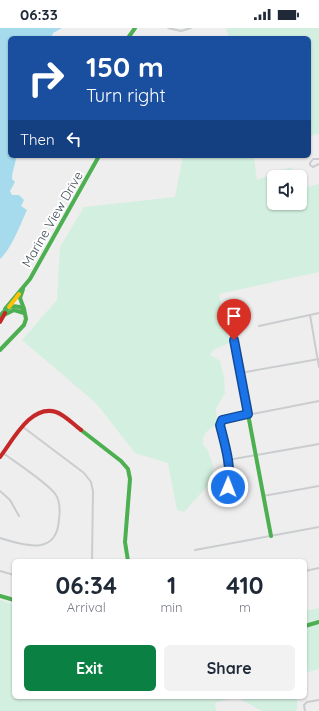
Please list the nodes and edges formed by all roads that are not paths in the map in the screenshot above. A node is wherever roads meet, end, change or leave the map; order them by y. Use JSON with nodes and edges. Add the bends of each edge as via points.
{"nodes":[{"id":1,"x":168,"y":28,"type":"edge"},
{"id":2,"x":191,"y":28,"type":"edge"},
{"id":3,"x":98,"y":158,"type":"edge"},
{"id":4,"x":319,"y":159,"type":"edge"},
{"id":5,"x":319,"y":164,"type":"edge"},
{"id":6,"x":22,"y":289,"type":"junction"},
{"id":7,"x":16,"y":299,"type":"junction"},
{"id":8,"x":17,"y":305,"type":"junction"},
{"id":9,"x":7,"y":308,"type":"junction"},
{"id":10,"x":23,"y":311,"type":"junction"},
{"id":11,"x":319,"y":313,"type":"edge"},
{"id":12,"x":2,"y":315,"type":"edge"},
{"id":13,"x":310,"y":315,"type":"junction"},
{"id":14,"x":0,"y":322,"type":"edge"},
{"id":15,"x":259,"y":326,"type":"dead end"},
{"id":16,"x":234,"y":340,"type":"dead end"},
{"id":17,"x":0,"y":350,"type":"edge"},
{"id":18,"x":318,"y":359,"type":"edge"},
{"id":19,"x":319,"y":367,"type":"edge"},
{"id":20,"x":240,"y":373,"type":"junction"},
{"id":21,"x":319,"y":401,"type":"edge"},
{"id":22,"x":248,"y":414,"type":"junction"},
{"id":23,"x":23,"y":427,"type":"junction"},
{"id":24,"x":319,"y":444,"type":"edge"},
{"id":25,"x":2,"y":455,"type":"edge"},
{"id":26,"x":256,"y":455,"type":"junction"},
{"id":27,"x":228,"y":460,"type":"junction"},
{"id":28,"x":319,"y":486,"type":"edge"},
{"id":29,"x":228,"y":487,"type":"dead end"},
{"id":30,"x":0,"y":491,"type":"edge"},
{"id":31,"x":263,"y":496,"type":"junction"},
{"id":32,"x":19,"y":516,"type":"dead end"},
{"id":33,"x":319,"y":527,"type":"edge"},
{"id":34,"x":271,"y":536,"type":"junction"},
{"id":35,"x":0,"y":538,"type":"edge"},
{"id":36,"x":195,"y":550,"type":"dead end"},
{"id":37,"x":92,"y":559,"type":"edge"},
{"id":38,"x":128,"y":559,"type":"edge"},
{"id":39,"x":319,"y":568,"type":"edge"},
{"id":40,"x":0,"y":571,"type":"edge"},
{"id":41,"x":307,"y":571,"type":"edge"},
{"id":42,"x":12,"y":574,"type":"edge"},
{"id":43,"x":0,"y":596,"type":"edge"},
{"id":44,"x":12,"y":599,"type":"edge"},
{"id":45,"x":319,"y":622,"type":"edge"},
{"id":46,"x":307,"y":625,"type":"edge"},
{"id":47,"x":319,"y":700,"type":"edge"},
{"id":48,"x":305,"y":711,"type":"edge"}],
"edges":[{"from":1,"to":2,"type":"street","via":[[181,31]]},
{"from":3,"to":6,"type":"street","name":"Marine View Drive"},
{"from":4,"to":5,"type":"street","via":[[312,159],[310,165],[313,167]]},
{"from":6,"to":7,"type":"street","name":"Marine View Drive"},
{"from":6,"to":9,"type":"street","name":"Marine View Drive"},
{"from":6,"to":10,"type":"street","via":[[20,298]]},
{"from":7,"to":8,"type":"street"},
{"from":7,"to":9,"type":"street","name":"Marine View Drive"},
{"from":8,"to":9,"type":"street"},
{"from":8,"to":10,"type":"street"},
{"from":9,"to":12,"type":"street","name":"Marine View Drive"},
{"from":10,"to":12,"type":"street","via":[[11,310]]},
{"from":10,"to":17,"type":"street","via":[[26,319],[24,325]]},
{"from":11,"to":13,"type":"street"},
{"from":12,"to":14,"type":"street","name":"Marine View Drive"},
{"from":13,"to":15,"type":"street"},
{"from":13,"to":18,"type":"street"},
{"from":16,"to":20,"type":"street"},
{"from":18,"to":19,"type":"street"},
{"from":18,"to":20,"type":"street"},
{"from":20,"to":22,"type":"street"},
{"from":21,"to":22,"type":"street"},
{"from":22,"to":26,"type":"street"},
{"from":22,"to":27,"type":"street","via":[[222,420],[220,425]]},
{"from":23,"to":25,"type":"street"},
{"from":23,"to":37,"type":"street","via":[[84,473],[91,482]]},
{"from":23,"to":38,"type":"street","via":[[37,412],[54,411],[126,466],[130,482],[125,542]]},
{"from":24,"to":26,"type":"street"},
{"from":25,"to":35,"type":"street","via":[[54,492],[59,503],[59,517],[57,531],[53,538],[44,544],[27,546]]},
{"from":26,"to":27,"type":"street"},
{"from":26,"to":31,"type":"street"},
{"from":27,"to":29,"type":"street"},
{"from":28,"to":31,"type":"street"},
{"from":30,"to":32,"type":"street","via":[[10,500]]},
{"from":31,"to":34,"type":"street"},
{"from":33,"to":34,"type":"street"},
{"from":34,"to":36,"type":"street"},
{"from":39,"to":41,"type":"street"},
{"from":40,"to":42,"type":"street"},
{"from":43,"to":44,"type":"street"},
{"from":45,"to":46,"type":"street"},
{"from":47,"to":48,"type":"street","via":[[307,702],[304,705]]}]}
